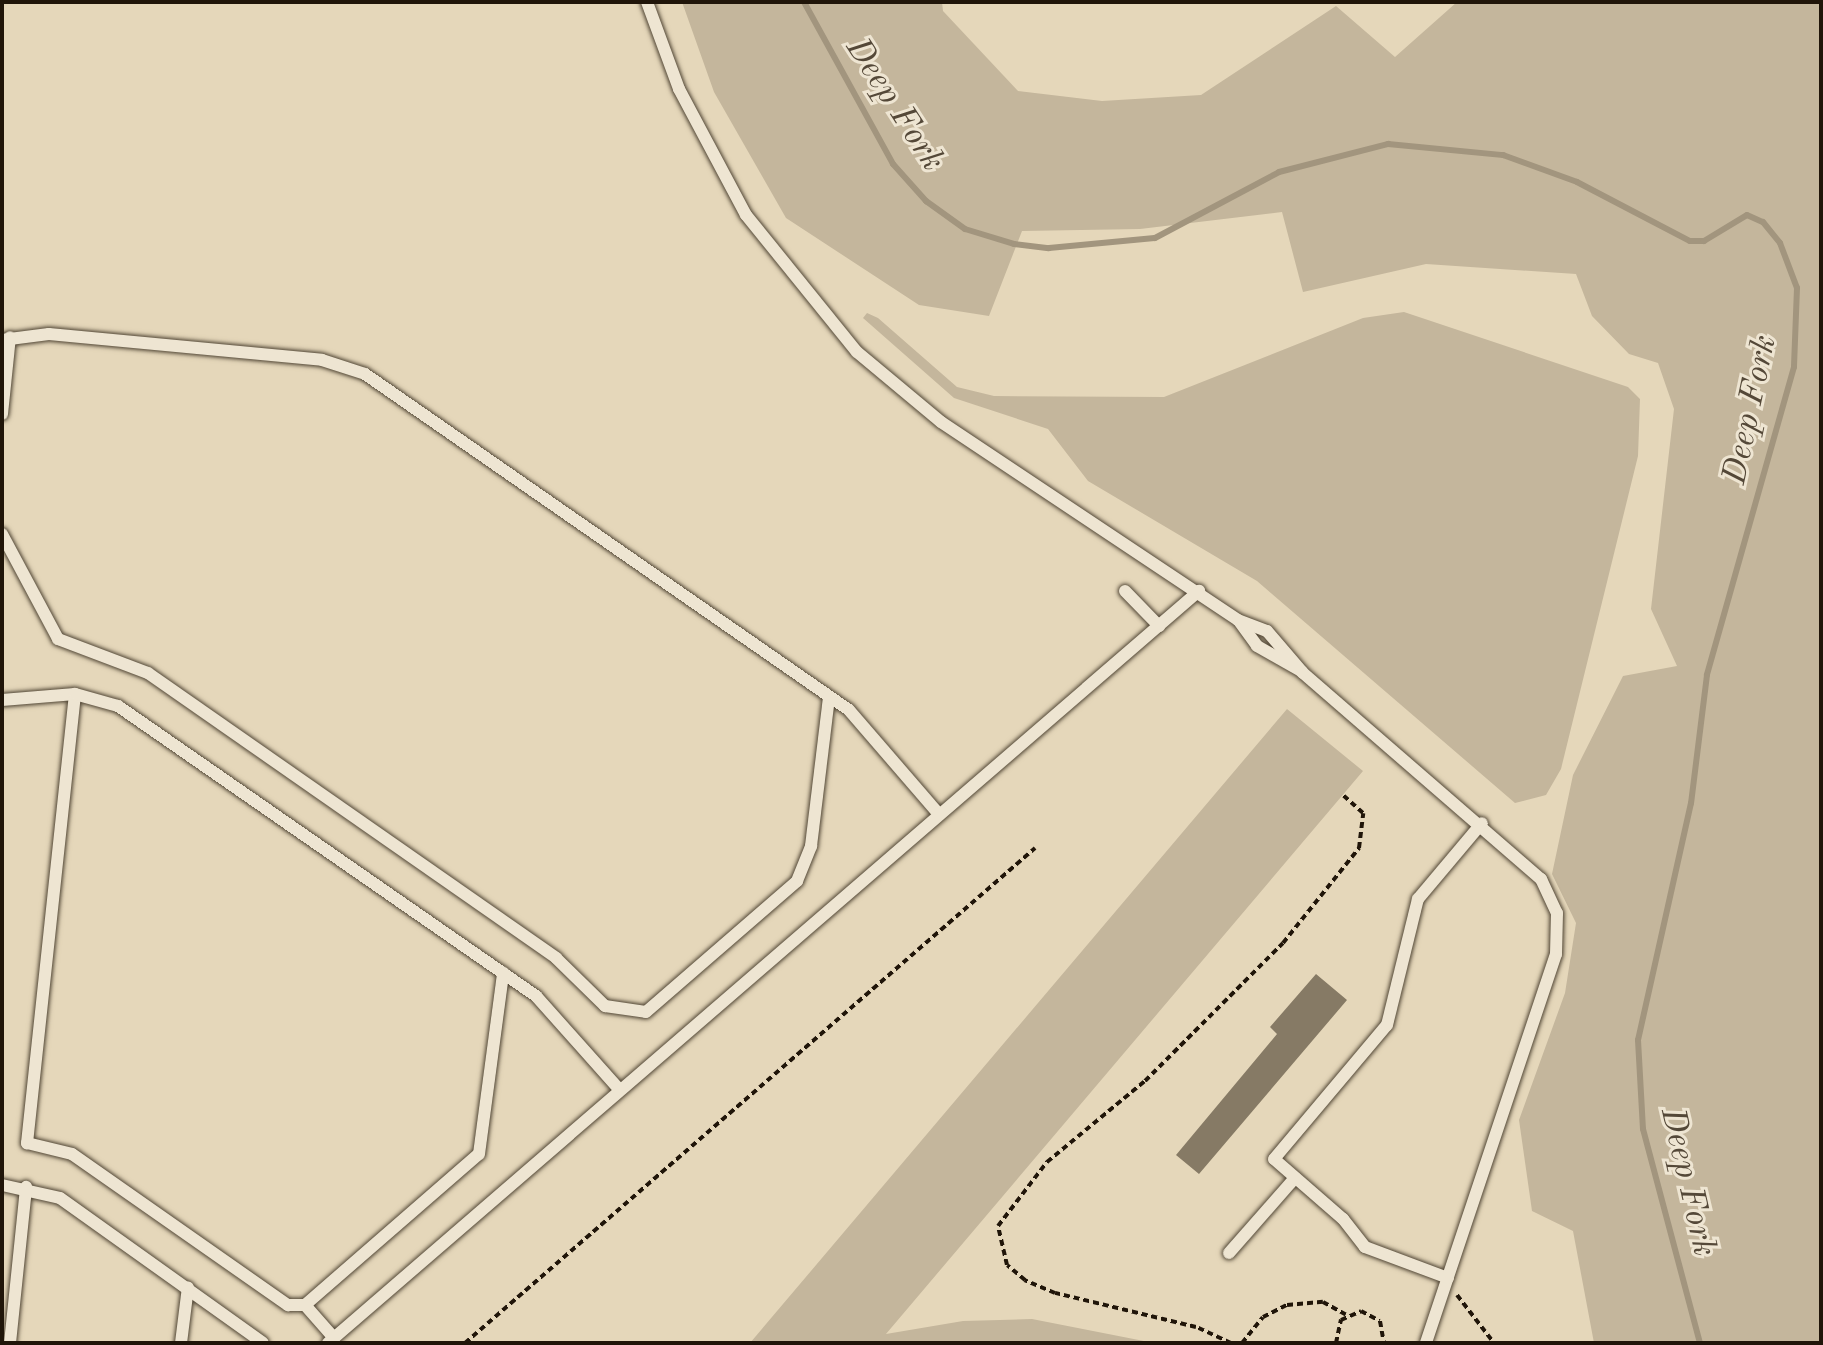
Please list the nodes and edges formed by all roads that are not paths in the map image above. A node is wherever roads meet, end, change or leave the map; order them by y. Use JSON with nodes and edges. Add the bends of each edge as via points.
{"nodes":[{"id":1,"x":647,"y":2,"type":"edge"},
{"id":2,"x":6,"y":338,"type":"edge"},
{"id":3,"x":2,"y":414,"type":"edge"},
{"id":4,"x":2,"y":534,"type":"edge"},
{"id":5,"x":1125,"y":591,"type":"dead end"},
{"id":6,"x":1199,"y":591,"type":"junction"},
{"id":7,"x":1159,"y":626,"type":"junction"},
{"id":8,"x":75,"y":694,"type":"junction"},
{"id":9,"x":829,"y":697,"type":"junction"},
{"id":10,"x":2,"y":700,"type":"edge"},
{"id":11,"x":938,"y":813,"type":"junction"},
{"id":12,"x":1482,"y":823,"type":"junction"},
{"id":13,"x":503,"y":973,"type":"junction"},
{"id":14,"x":619,"y":1089,"type":"junction"},
{"id":15,"x":1295,"y":1178,"type":"junction"},
{"id":16,"x":2,"y":1185,"type":"edge"},
{"id":17,"x":26,"y":1187,"type":"junction"},
{"id":18,"x":1229,"y":1253,"type":"dead end"},
{"id":19,"x":1446,"y":1284,"type":"junction"},
{"id":20,"x":188,"y":1287,"type":"junction"},
{"id":21,"x":305,"y":1305,"type":"junction"},
{"id":22,"x":331,"y":1341,"type":"edge"},
{"id":23,"x":10,"y":1343,"type":"edge"},
{"id":24,"x":181,"y":1343,"type":"edge"},
{"id":25,"x":263,"y":1343,"type":"edge"},
{"id":26,"x":1426,"y":1343,"type":"edge"}],
"edges":[{"from":1,"to":6,"type":"lane","via":[[704,143],[762,238],[825,317],[941,422]]},
{"from":2,"to":3,"type":"lane"},
{"from":2,"to":9,"type":"lane","via":[[49,334],[347,366],[401,397]]},
{"from":4,"to":9,"type":"lane","via":[[58,639],[148,673],[556,958],[605,1006],[646,1012],[797,881],[811,846]]},
{"from":5,"to":7,"type":"lane"},
{"from":6,"to":7,"type":"lane"},
{"from":6,"to":12,"type":"lane","via":[[1238,620],[1267,631],[1303,673]]},
{"from":7,"to":11,"type":"lane"},
{"from":8,"to":10,"type":"lane"},
{"from":8,"to":13,"type":"lane","via":[[118,706]]},
{"from":8,"to":21,"type":"lane","via":[[27,1143],[72,1154],[288,1305]]},
{"from":9,"to":11,"type":"lane","via":[[855,716]]},
{"from":11,"to":14,"type":"lane"},
{"from":12,"to":15,"type":"lane","via":[[1418,899],[1387,1025],[1274,1159]]},
{"from":12,"to":19,"type":"lane","via":[[1541,879],[1557,913],[1556,954]]},
{"from":13,"to":14,"type":"lane","via":[[544,1003]]},
{"from":13,"to":21,"type":"lane","via":[[479,1154]]},
{"from":14,"to":22,"type":"lane"},
{"from":15,"to":18,"type":"lane"},
{"from":15,"to":19,"type":"lane","via":[[1365,1247]]},
{"from":16,"to":17,"type":"lane"},
{"from":17,"to":20,"type":"lane","via":[[60,1198]]},
{"from":17,"to":23,"type":"lane"},
{"from":19,"to":26,"type":"lane"},
{"from":20,"to":24,"type":"lane"},
{"from":20,"to":25,"type":"lane"},
{"from":21,"to":22,"type":"lane"}]}
